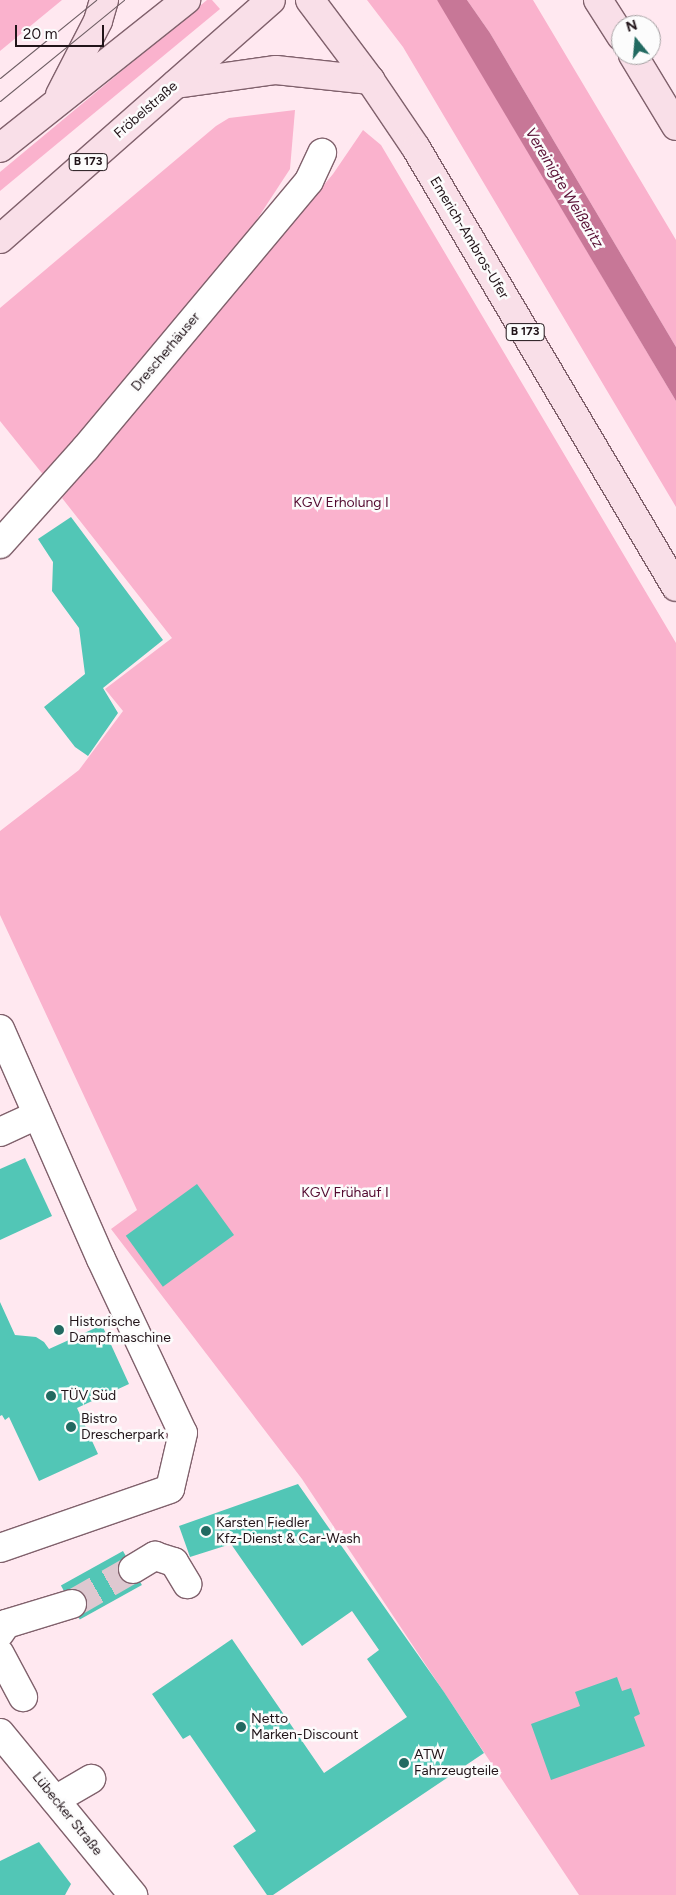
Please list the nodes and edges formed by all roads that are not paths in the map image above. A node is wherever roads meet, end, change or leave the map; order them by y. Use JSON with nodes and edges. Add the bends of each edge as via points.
{"nodes":[{"id":1,"x":104,"y":0,"type":"edge"},
{"id":2,"x":186,"y":0,"type":"edge"},
{"id":3,"x":270,"y":0,"type":"edge"},
{"id":4,"x":310,"y":0,"type":"edge"},
{"id":5,"x":598,"y":0,"type":"edge"},
{"id":6,"x":611,"y":20,"type":"edge"},
{"id":7,"x":639,"y":65,"type":"edge"},
{"id":8,"x":370,"y":80,"type":"junction"},
{"id":9,"x":176,"y":84,"type":"junction"},
{"id":10,"x":56,"y":103,"type":"junction"},
{"id":11,"x":676,"y":126,"type":"edge"},
{"id":12,"x":0,"y":148,"type":"edge"},
{"id":13,"x":322,"y":153,"type":"dead end"},
{"id":14,"x":0,"y":239,"type":"edge"},
{"id":15,"x":0,"y":544,"type":"edge"},
{"id":16,"x":676,"y":587,"type":"edge"},
{"id":17,"x":0,"y":1029,"type":"edge"},
{"id":18,"x":37,"y":1115,"type":"junction"},
{"id":19,"x":0,"y":1132,"type":"edge"},
{"id":20,"x":0,"y":1548,"type":"edge"},
{"id":21,"x":133,"y":1568,"type":"tunnel mouth"},
{"id":22,"x":187,"y":1584,"type":"dead end"},
{"id":23,"x":72,"y":1604,"type":"tunnel mouth"},
{"id":24,"x":0,"y":1633,"type":"edge"},
{"id":25,"x":0,"y":1654,"type":"edge"},
{"id":26,"x":23,"y":1697,"type":"dead end"},
{"id":27,"x":0,"y":1733,"type":"edge"},
{"id":28,"x":91,"y":1779,"type":"dead end"},
{"id":29,"x":55,"y":1800,"type":"junction"},
{"id":30,"x":126,"y":1893,"type":"edge"}],
"edges":[{"from":1,"to":10,"type":"main road","via":[[98,21]]},
{"from":2,"to":10,"type":"main road"},
{"from":3,"to":9,"type":"main road","name":"Fröbelstraße"},
{"from":4,"to":8,"type":"main road","name":"Emerich-Ambros-Ufer"},
{"from":5,"to":6,"type":"main road"},
{"from":7,"to":11,"type":"main road"},
{"from":8,"to":9,"type":"main road","via":[[276,70]]},
{"from":8,"to":16,"type":"main road","name":"Emerich-Ambros-Ufer","number":"B 173","via":[[416,148]]},
{"from":9,"to":14,"type":"main road","name":"Fröbelstraße","number":"B 173"},
{"from":10,"to":12,"type":"main road"},
{"from":13,"to":15,"type":"street","name":"Drescherhäuser","via":[[309,181],[85,449]]},
{"from":17,"to":18,"type":"street"},
{"from":18,"to":19,"type":"street"},
{"from":18,"to":20,"type":"street","via":[[184,1433],[170,1489]]},
{"from":21,"to":22,"type":"street","via":[[155,1556],[174,1562]]},
{"from":23,"to":24,"type":"street","via":[[6,1624]]},
{"from":25,"to":26,"type":"street"},
{"from":27,"to":29,"type":"street","name":"Lübecker Straße"},
{"from":28,"to":29,"type":"street"},
{"from":29,"to":30,"type":"street","name":"Lübecker Straße"}]}
